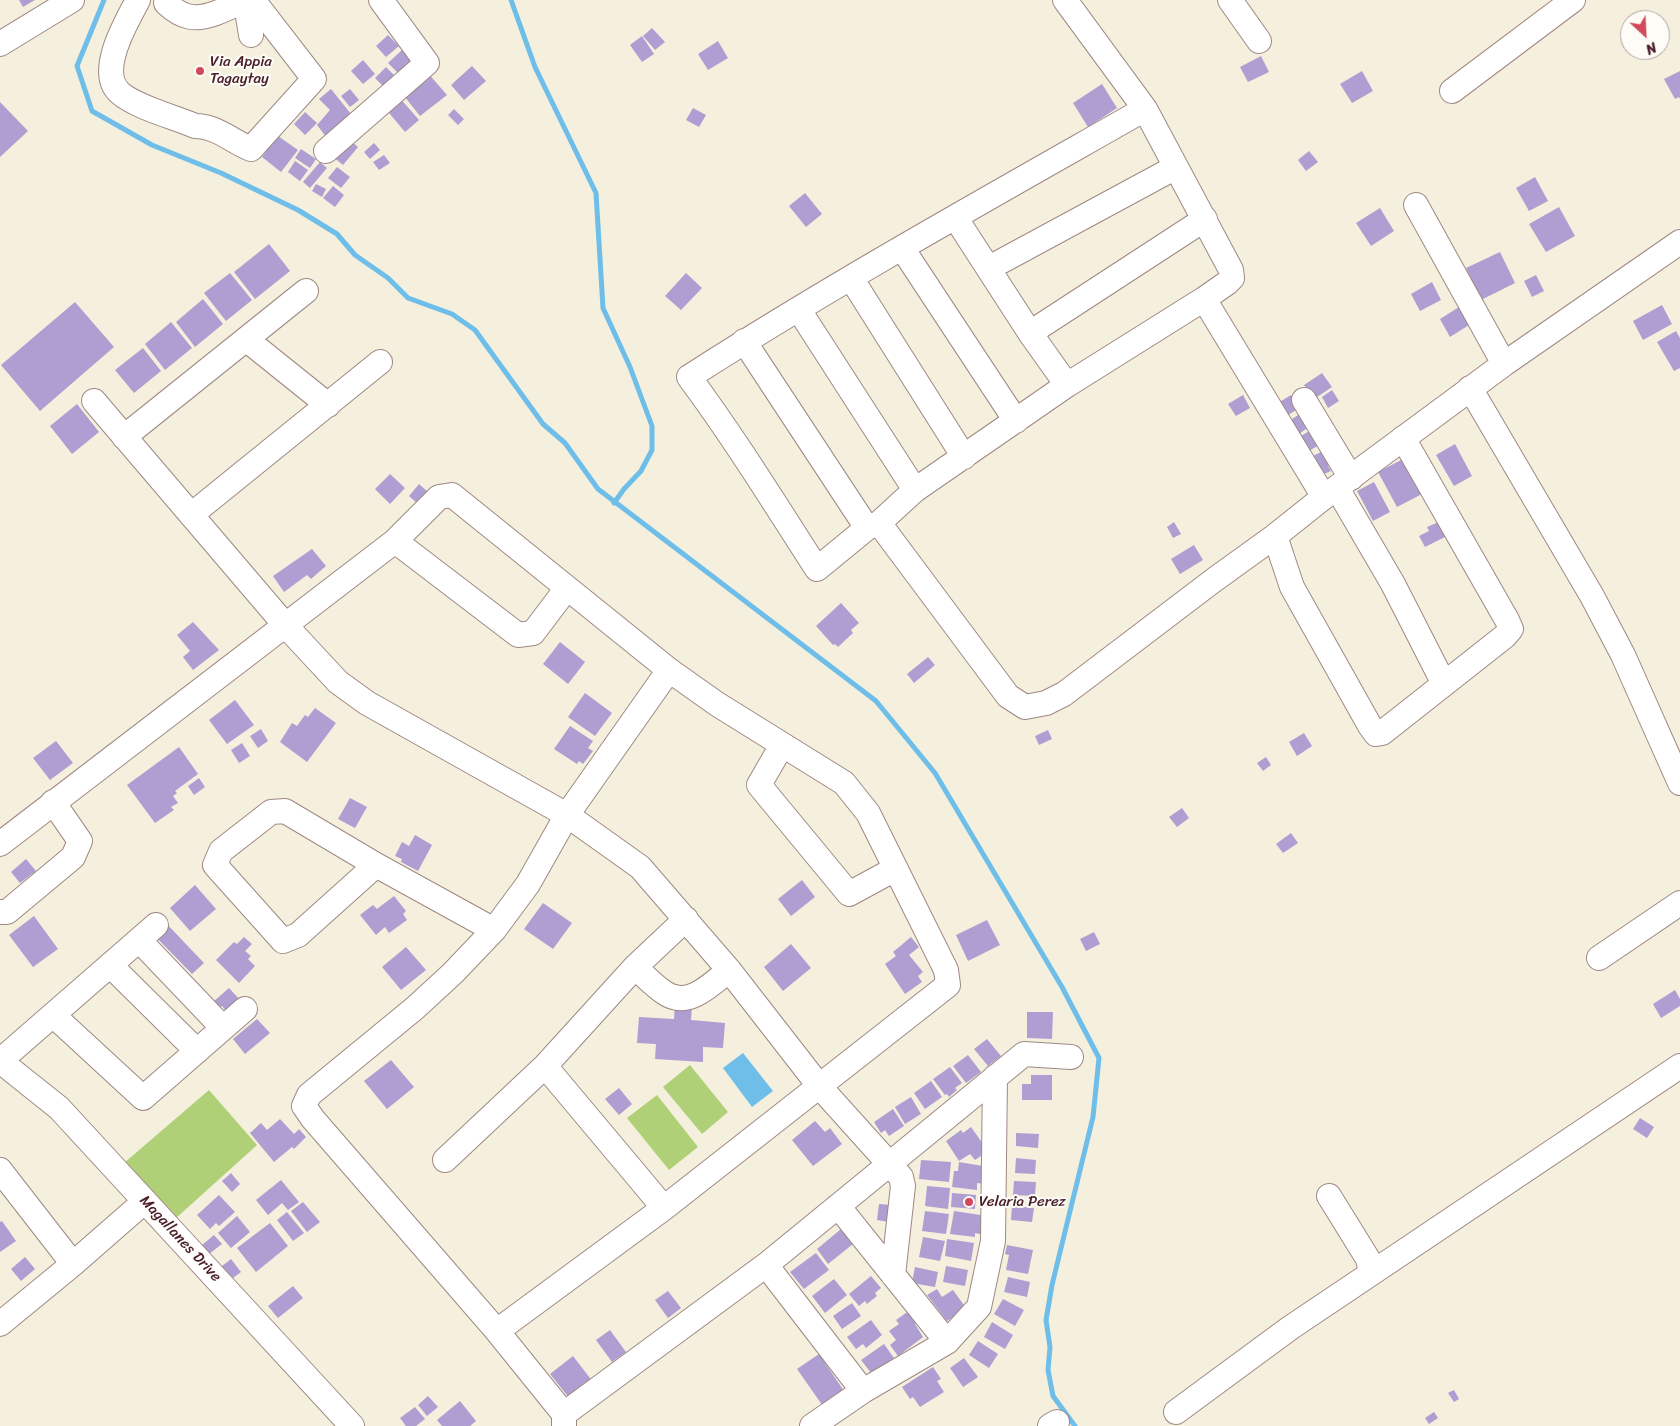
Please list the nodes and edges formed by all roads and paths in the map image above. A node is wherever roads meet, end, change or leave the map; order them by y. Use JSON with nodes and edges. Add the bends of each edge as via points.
{"nodes":[{"id":1,"x":72,"y":0,"type":"edge"},
{"id":2,"x":138,"y":0,"type":"edge"},
{"id":3,"x":168,"y":0,"type":"edge"},
{"id":4,"x":381,"y":0,"type":"edge"},
{"id":5,"x":1065,"y":0,"type":"edge"},
{"id":6,"x":1230,"y":0,"type":"edge"},
{"id":7,"x":1573,"y":0,"type":"edge"},
{"id":8,"x":249,"y":1,"type":"edge"},
{"id":9,"x":202,"y":8,"type":"edge"},
{"id":10,"x":251,"y":34,"type":"dead end"},
{"id":11,"x":1259,"y":41,"type":"dead end"},
{"id":12,"x":0,"y":44,"type":"edge"},
{"id":13,"x":1452,"y":91,"type":"dead end"},
{"id":14,"x":1145,"y":110,"type":"junction"},
{"id":15,"x":326,"y":151,"type":"dead end"},
{"id":16,"x":1176,"y":167,"type":"junction"},
{"id":17,"x":1416,"y":205,"type":"dead end"},
{"id":18,"x":955,"y":217,"type":"junction"},
{"id":19,"x":1205,"y":218,"type":"junction"},
{"id":20,"x":1680,"y":242,"type":"edge"},
{"id":21,"x":902,"y":248,"type":"junction"},
{"id":22,"x":988,"y":268,"type":"junction"},
{"id":23,"x":851,"y":278,"type":"junction"},
{"id":24,"x":306,"y":291,"type":"dead end"},
{"id":25,"x":1204,"y":299,"type":"junction"},
{"id":26,"x":799,"y":310,"type":"junction"},
{"id":27,"x":1030,"y":333,"type":"junction"},
{"id":28,"x":247,"y":340,"type":"junction"},
{"id":29,"x":744,"y":341,"type":"junction"},
{"id":30,"x":380,"y":362,"type":"dead end"},
{"id":31,"x":1504,"y":364,"type":"junction"},
{"id":32,"x":1067,"y":385,"type":"junction"},
{"id":33,"x":1470,"y":388,"type":"junction"},
{"id":34,"x":1304,"y":400,"type":"dead end"},
{"id":35,"x":94,"y":401,"type":"dead end"},
{"id":36,"x":328,"y":405,"type":"junction"},
{"id":37,"x":1016,"y":421,"type":"junction"},
{"id":38,"x":124,"y":437,"type":"junction"},
{"id":39,"x":1403,"y":438,"type":"junction"},
{"id":40,"x":964,"y":457,"type":"junction"},
{"id":41,"x":1337,"y":488,"type":"junction"},
{"id":42,"x":914,"y":490,"type":"junction"},
{"id":43,"x":191,"y":515,"type":"junction"},
{"id":44,"x":873,"y":525,"type":"junction"},
{"id":45,"x":1275,"y":536,"type":"junction"},
{"id":46,"x":395,"y":541,"type":"junction"},
{"id":47,"x":567,"y":588,"type":"junction"},
{"id":48,"x":286,"y":626,"type":"junction"},
{"id":49,"x":669,"y":670,"type":"junction"},
{"id":50,"x":1444,"y":684,"type":"junction"},
{"id":51,"x":782,"y":744,"type":"junction"},
{"id":52,"x":1680,"y":783,"type":"edge"},
{"id":53,"x":54,"y":802,"type":"junction"},
{"id":54,"x":568,"y":816,"type":"junction"},
{"id":55,"x":0,"y":844,"type":"edge"},
{"id":56,"x":376,"y":866,"type":"junction"},
{"id":57,"x":895,"y":869,"type":"junction"},
{"id":58,"x":1680,"y":903,"type":"edge"},
{"id":59,"x":0,"y":912,"type":"edge"},
{"id":60,"x":686,"y":919,"type":"junction"},
{"id":61,"x":494,"y":930,"type":"junction"},
{"id":62,"x":1599,"y":958,"type":"dead end"},
{"id":63,"x":110,"y":966,"type":"junction"},
{"id":64,"x":635,"y":967,"type":"junction"},
{"id":65,"x":729,"y":970,"type":"junction"},
{"id":66,"x":245,"y":1009,"type":"dead end"},
{"id":67,"x":53,"y":1015,"type":"junction"},
{"id":68,"x":223,"y":1028,"type":"junction"},
{"id":69,"x":197,"y":1051,"type":"junction"},
{"id":70,"x":1071,"y":1057,"type":"dead end"},
{"id":71,"x":0,"y":1061,"type":"edge"},
{"id":72,"x":545,"y":1066,"type":"junction"},
{"id":73,"x":1680,"y":1066,"type":"edge"},
{"id":74,"x":995,"y":1077,"type":"junction"},
{"id":75,"x":820,"y":1087,"type":"junction"},
{"id":76,"x":445,"y":1160,"type":"dead end"},
{"id":77,"x":890,"y":1164,"type":"junction"},
{"id":78,"x":0,"y":1170,"type":"edge"},
{"id":79,"x":1329,"y":1196,"type":"dead end"},
{"id":80,"x":145,"y":1201,"type":"junction"},
{"id":81,"x":838,"y":1206,"type":"junction"},
{"id":82,"x":664,"y":1208,"type":"junction"},
{"id":83,"x":73,"y":1264,"type":"junction"},
{"id":84,"x":766,"y":1265,"type":"junction"},
{"id":85,"x":1371,"y":1273,"type":"junction"},
{"id":86,"x":893,"y":1275,"type":"junction"},
{"id":87,"x":0,"y":1324,"type":"edge"},
{"id":88,"x":497,"y":1331,"type":"junction"},
{"id":89,"x":947,"y":1342,"type":"junction"},
{"id":90,"x":863,"y":1391,"type":"junction"},
{"id":91,"x":1176,"y":1412,"type":"dead end"},
{"id":92,"x":564,"y":1420,"type":"edge"},
{"id":93,"x":352,"y":1426,"type":"edge"},
{"id":94,"x":812,"y":1426,"type":"edge"}],
"edges":[{"from":1,"to":12,"type":"street"},
{"from":2,"to":8,"type":"street","via":[[123,27],[111,65],[114,84],[120,92],[133,101],[195,126],[220,131],[251,149],[314,79]]},
{"from":3,"to":9,"type":"street","via":[[166,3],[183,17],[195,18]]},
{"from":4,"to":15,"type":"street","via":[[427,63]]},
{"from":5,"to":14,"type":"street"},
{"from":6,"to":11,"type":"street"},
{"from":7,"to":13,"type":"street"},
{"from":8,"to":9,"type":"street","via":[[234,4],[216,14]]},
{"from":8,"to":10,"type":"street"},
{"from":14,"to":16,"type":"street"},
{"from":14,"to":18,"type":"street"},
{"from":16,"to":19,"type":"street"},
{"from":16,"to":22,"type":"street"},
{"from":17,"to":31,"type":"street"},
{"from":18,"to":21,"type":"street"},
{"from":18,"to":22,"type":"street"},
{"from":19,"to":25,"type":"street","via":[[1232,278]]},
{"from":19,"to":27,"type":"street"},
{"from":20,"to":31,"type":"street"},
{"from":21,"to":23,"type":"street"},
{"from":21,"to":37,"type":"street"},
{"from":22,"to":27,"type":"street"},
{"from":23,"to":26,"type":"street"},
{"from":23,"to":40,"type":"street"},
{"from":24,"to":28,"type":"street"},
{"from":25,"to":32,"type":"street"},
{"from":25,"to":41,"type":"street"},
{"from":26,"to":29,"type":"street"},
{"from":26,"to":42,"type":"street"},
{"from":27,"to":32,"type":"street"},
{"from":28,"to":36,"type":"street"},
{"from":28,"to":38,"type":"street"},
{"from":29,"to":44,"type":"street"},
{"from":29,"to":44,"type":"street","via":[[689,377],[817,569]]},
{"from":30,"to":36,"type":"street"},
{"from":31,"to":33,"type":"street"},
{"from":32,"to":37,"type":"street"},
{"from":33,"to":39,"type":"street"},
{"from":33,"to":52,"type":"street","via":[[1623,654]]},
{"from":34,"to":41,"type":"street"},
{"from":35,"to":38,"type":"street"},
{"from":36,"to":43,"type":"street"},
{"from":37,"to":40,"type":"street"},
{"from":38,"to":43,"type":"street"},
{"from":39,"to":41,"type":"street"},
{"from":39,"to":50,"type":"street","via":[[1511,629]]},
{"from":40,"to":42,"type":"street"},
{"from":41,"to":45,"type":"street"},
{"from":41,"to":50,"type":"street","via":[[1393,584]]},
{"from":42,"to":44,"type":"street"},
{"from":43,"to":48,"type":"street"},
{"from":44,"to":45,"type":"street","via":[[1008,696],[1025,707],[1046,703],[1064,694]]},
{"from":45,"to":50,"type":"street","via":[[1292,587],[1376,734],[1382,733]]},
{"from":46,"to":47,"type":"street","via":[[439,497],[452,495]]},
{"from":46,"to":47,"type":"street","via":[[518,635],[533,633]]},
{"from":46,"to":48,"type":"street"},
{"from":47,"to":49,"type":"street"},
{"from":48,"to":53,"type":"street"},
{"from":48,"to":54,"type":"street","via":[[338,682],[367,703]]},
{"from":49,"to":51,"type":"street"},
{"from":49,"to":54,"type":"street"},
{"from":51,"to":57,"type":"street","via":[[844,783],[868,814]]},
{"from":51,"to":57,"type":"street","via":[[760,784],[850,894]]},
{"from":53,"to":55,"type":"street"},
{"from":53,"to":59,"type":"street","via":[[80,841],[73,857],[7,912]]},
{"from":54,"to":60,"type":"street","via":[[640,867]]},
{"from":54,"to":61,"type":"street","via":[[528,884]]},
{"from":56,"to":56,"type":"street","via":[[285,811],[272,812],[220,851],[215,866],[283,941],[298,935]]},
{"from":56,"to":61,"type":"street"},
{"from":57,"to":75,"type":"street","via":[[946,970],[948,985]]},
{"from":58,"to":62,"type":"street"},
{"from":60,"to":64,"type":"street"},
{"from":60,"to":65,"type":"street"},
{"from":61,"to":88,"type":"street","via":[[414,1008],[309,1094],[304,1106]]},
{"from":63,"to":67,"type":"street"},
{"from":63,"to":68,"type":"street","via":[[148,932]]},
{"from":63,"to":69,"type":"street"},
{"from":64,"to":65,"type":"street","via":[[666,994],[678,998],[692,997]]},
{"from":64,"to":72,"type":"street"},
{"from":65,"to":75,"type":"street"},
{"from":66,"to":68,"type":"street"},
{"from":67,"to":69,"type":"street","via":[[143,1098]]},
{"from":67,"to":71,"type":"street"},
{"from":68,"to":69,"type":"street"},
{"from":70,"to":74,"type":"street","via":[[1024,1054]]},
{"from":71,"to":80,"type":"street","name":"Magallanes Drive","via":[[59,1108]]},
{"from":72,"to":76,"type":"street"},
{"from":72,"to":82,"type":"street"},
{"from":73,"to":85,"type":"street"},
{"from":74,"to":77,"type":"street"},
{"from":74,"to":89,"type":"street","via":[[993,1241],[979,1307]]},
{"from":75,"to":77,"type":"street"},
{"from":75,"to":82,"type":"street"},
{"from":77,"to":81,"type":"street"},
{"from":77,"to":86,"type":"street","via":[[901,1177],[903,1186]]},
{"from":78,"to":83,"type":"street"},
{"from":79,"to":85,"type":"street","via":[[1368,1259]]},
{"from":80,"to":83,"type":"street"},
{"from":80,"to":93,"type":"street","name":"Magallanes Drive"},
{"from":81,"to":84,"type":"street"},
{"from":81,"to":86,"type":"street"},
{"from":82,"to":88,"type":"street"},
{"from":83,"to":87,"type":"street"},
{"from":84,"to":90,"type":"street"},
{"from":84,"to":92,"type":"street"},
{"from":85,"to":91,"type":"street"},
{"from":86,"to":89,"type":"street"},
{"from":88,"to":92,"type":"street"},
{"from":89,"to":90,"type":"street"},
{"from":90,"to":94,"type":"street"}]}
